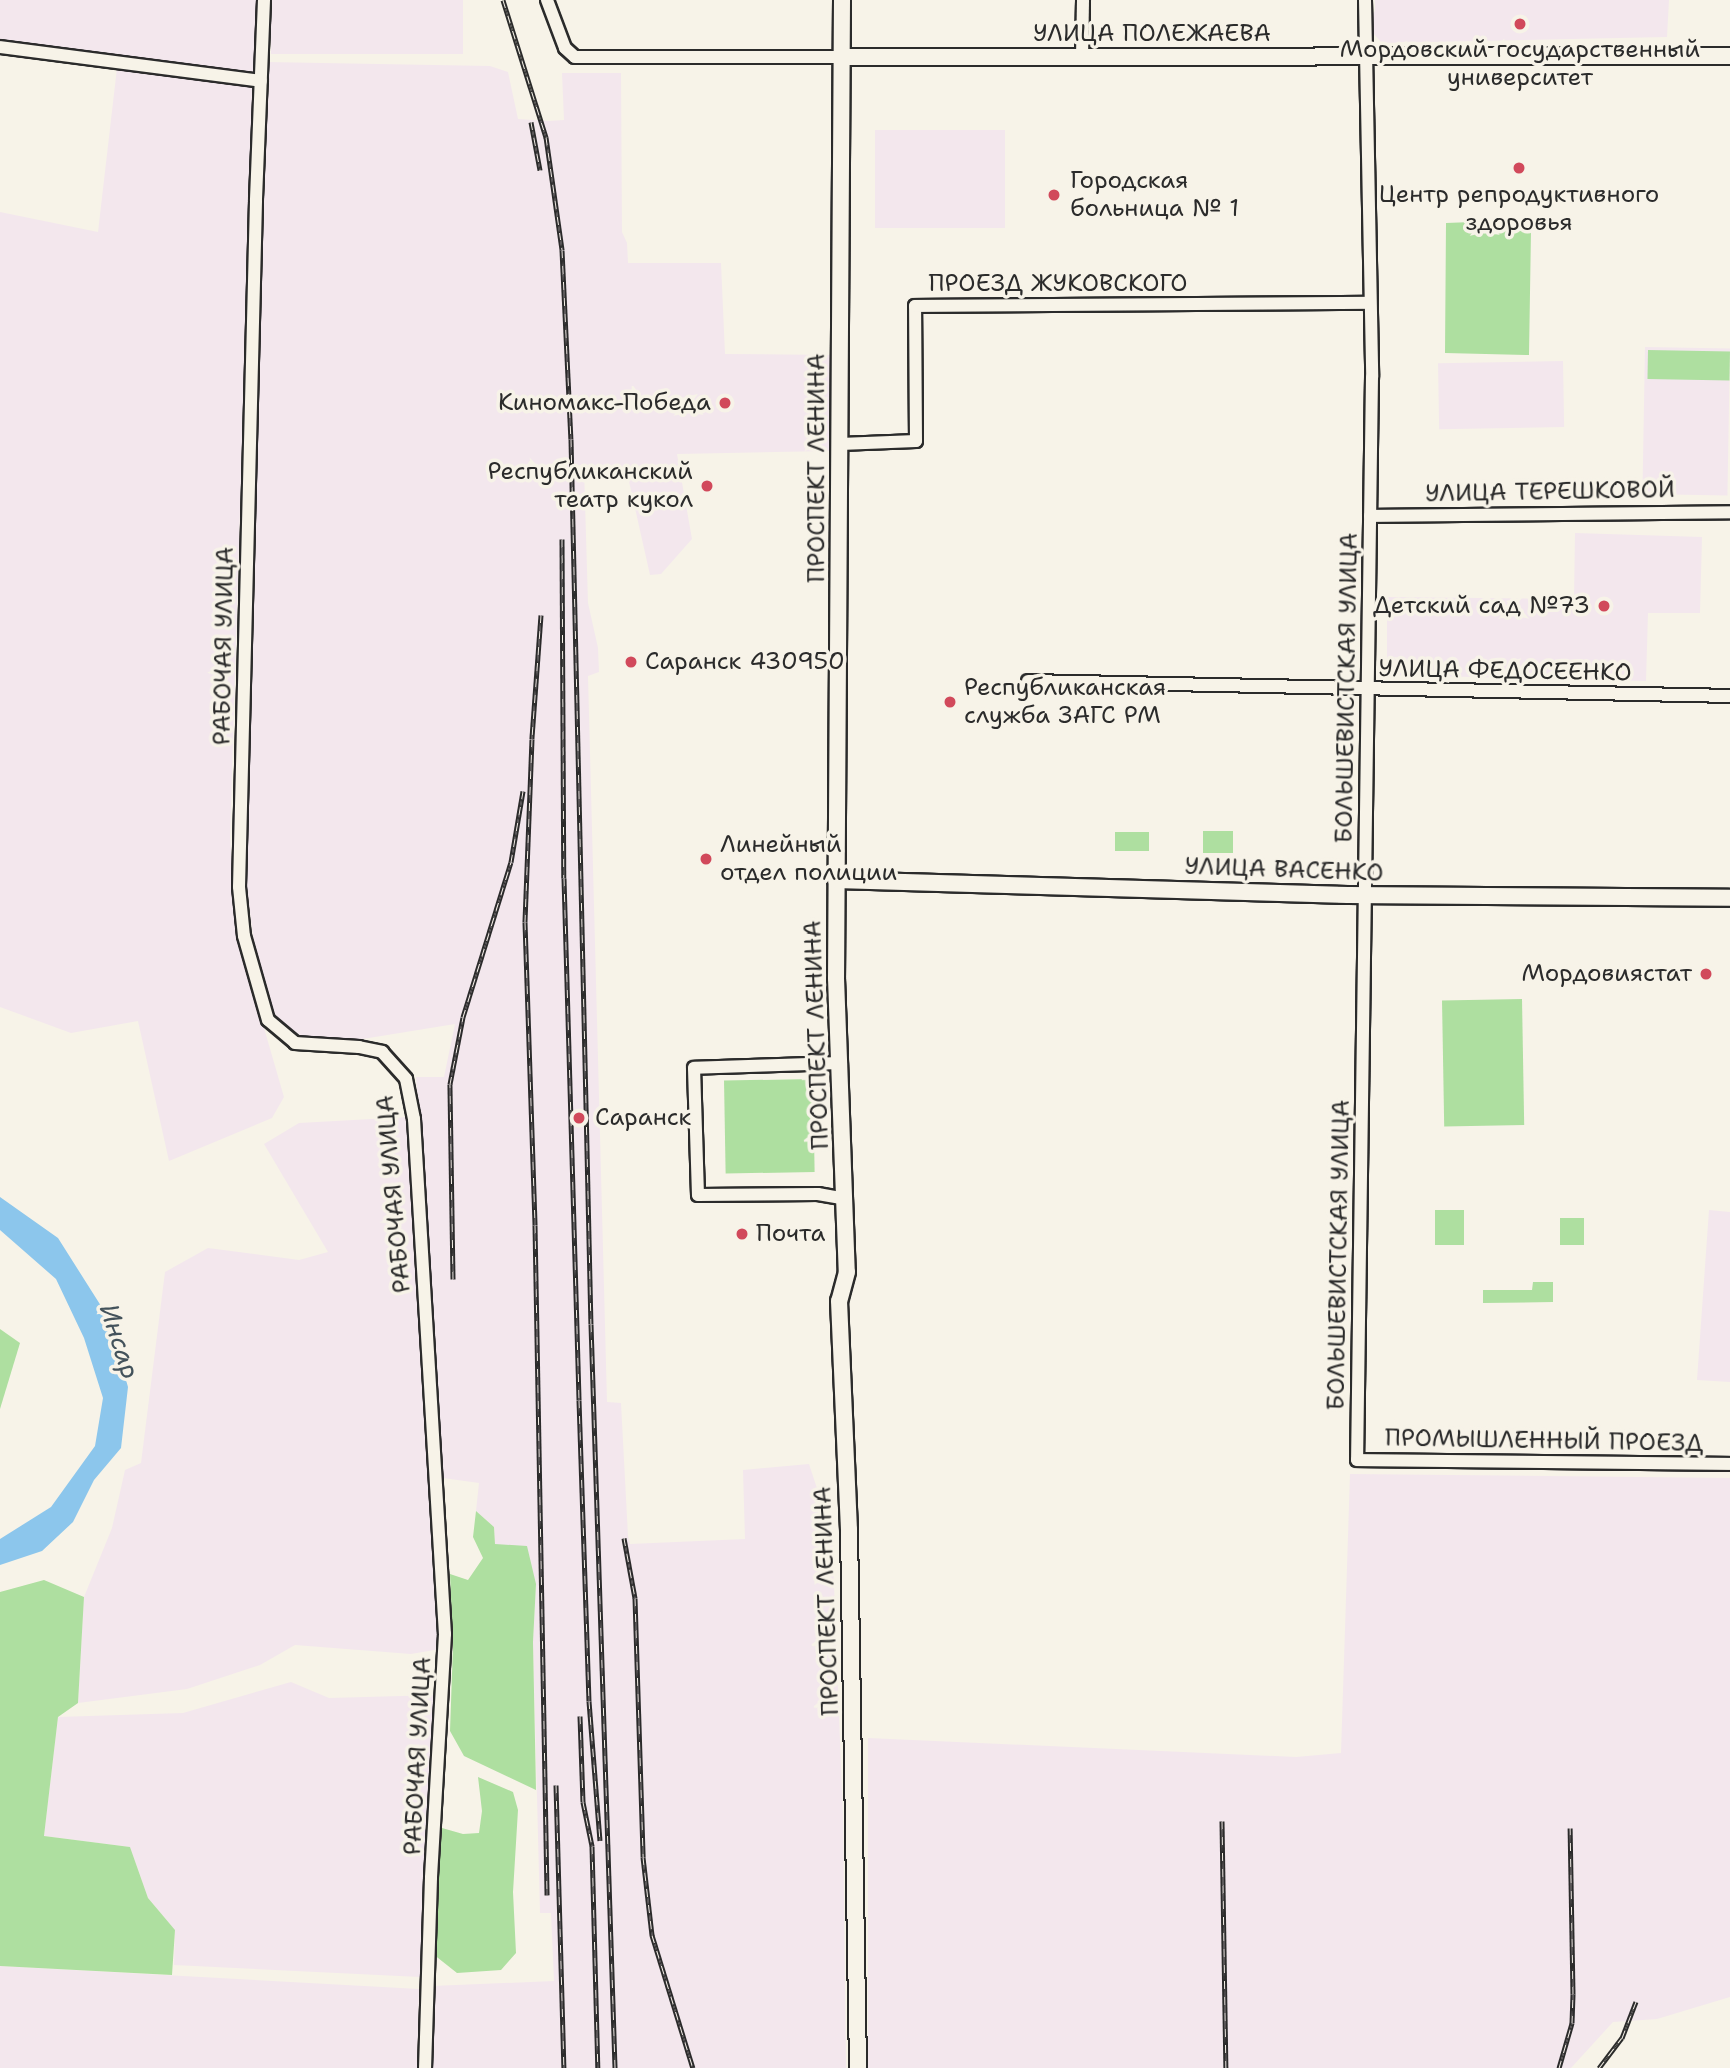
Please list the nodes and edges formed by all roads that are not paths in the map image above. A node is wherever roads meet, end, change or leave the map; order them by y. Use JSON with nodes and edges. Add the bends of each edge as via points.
{"nodes":[{"id":1,"x":264,"y":0,"type":"edge"},
{"id":2,"x":547,"y":0,"type":"edge"},
{"id":3,"x":842,"y":0,"type":"edge"},
{"id":4,"x":1083,"y":0,"type":"edge"},
{"id":5,"x":1365,"y":0,"type":"edge"},
{"id":6,"x":0,"y":47,"type":"edge"},
{"id":7,"x":1366,"y":56,"type":"junction"},
{"id":8,"x":1730,"y":56,"type":"edge"},
{"id":9,"x":842,"y":57,"type":"junction"},
{"id":10,"x":1082,"y":58,"type":"junction"},
{"id":11,"x":261,"y":81,"type":"junction"},
{"id":12,"x":1370,"y":303,"type":"junction"},
{"id":13,"x":840,"y":444,"type":"junction"},
{"id":14,"x":1730,"y":512,"type":"edge"},
{"id":15,"x":1370,"y":516,"type":"junction"},
{"id":16,"x":1028,"y":681,"type":"dead end"},
{"id":17,"x":1367,"y":689,"type":"junction"},
{"id":18,"x":1730,"y":696,"type":"edge"},
{"id":19,"x":836,"y":880,"type":"junction"},
{"id":20,"x":1365,"y":895,"type":"junction"},
{"id":21,"x":1730,"y":898,"type":"edge"},
{"id":22,"x":841,"y":1063,"type":"junction"},
{"id":23,"x":846,"y":1199,"type":"junction"},
{"id":24,"x":1357,"y":1461,"type":"joint"},
{"id":25,"x":1730,"y":1465,"type":"edge"},
{"id":26,"x":425,"y":2068,"type":"edge"},
{"id":27,"x":858,"y":2068,"type":"edge"}],
"edges":[{"from":1,"to":11,"type":"street","name":"РАБОЧАЯ УЛИЦА"},
{"from":2,"to":9,"type":"street","name":"УЛИЦА ПОЛЕЖАЕВА","via":[[565,48],[575,57]]},
{"from":3,"to":9,"type":"main road","name":"ПРОСПЕКТ ЛЕНИНА"},
{"from":4,"to":10,"type":"street"},
{"from":5,"to":7,"type":"street","name":"БОЛЬШЕВИСТСКАЯ УЛИЦА"},
{"from":6,"to":11,"type":"street"},
{"from":7,"to":8,"type":"main road","name":"УЛИЦА ПОЛЕЖАЕВА"},
{"from":7,"to":10,"type":"main road","name":"УЛИЦА ПОЛЕЖАЕВА"},
{"from":7,"to":12,"type":"street","name":"БОЛЬШЕВИСТСКАЯ УЛИЦА"},
{"from":9,"to":10,"type":"main road","name":"УЛИЦА ПОЛЕЖАЕВА"},
{"from":9,"to":13,"type":"main road","name":"ПРОСПЕКТ ЛЕНИНА"},
{"from":11,"to":26,"type":"street","name":"РАБОЧАЯ УЛИЦА","via":[[239,887],[244,936],[268,1020],[295,1043],[382,1052],[405,1079],[413,1109],[446,1634]]},
{"from":12,"to":13,"type":"street","name":"ПРОЕЗД ЖУКОВСКОГО","via":[[915,306],[916,441]]},
{"from":12,"to":15,"type":"street","name":"БОЛЬШЕВИСТСКАЯ УЛИЦА"},
{"from":13,"to":19,"type":"main road","name":"ПРОСПЕКТ ЛЕНИНА"},
{"from":14,"to":15,"type":"street","name":"УЛИЦА ТЕРЕШКОВОЙ"},
{"from":15,"to":17,"type":"street","name":"БОЛЬШЕВИСТСКАЯ УЛИЦА"},
{"from":16,"to":17,"type":"street","name":"УЛИЦА ФЕДОСЕЕНКО"},
{"from":17,"to":18,"type":"street","name":"УЛИЦА ФЕДОСЕЕНКО"},
{"from":17,"to":20,"type":"street","name":"БОЛЬШЕВИСТСКАЯ УЛИЦА"},
{"from":19,"to":20,"type":"main road","name":"УЛИЦА ВАСЕНКО"},
{"from":19,"to":22,"type":"main road","name":"ПРОСПЕКТ ЛЕНИНА"},
{"from":20,"to":21,"type":"main road","name":"УЛИЦА ВАСЕНКО"},
{"from":20,"to":24,"type":"street","name":"БОЛЬШЕВИСТСКАЯ УЛИЦА"},
{"from":22,"to":23,"type":"main road","name":"ПРОСПЕКТ ЛЕНИНА"},
{"from":22,"to":23,"type":"street","via":[[694,1068],[698,1195],[818,1194]]},
{"from":23,"to":27,"type":"main road","name":"ПРОСПЕКТ ЛЕНИНА","via":[[848,1272],[839,1301],[849,1530]]},
{"from":24,"to":25,"type":"street","name":"ПРОМЫШЛЕННЫЙ ПРОЕЗД"}]}
